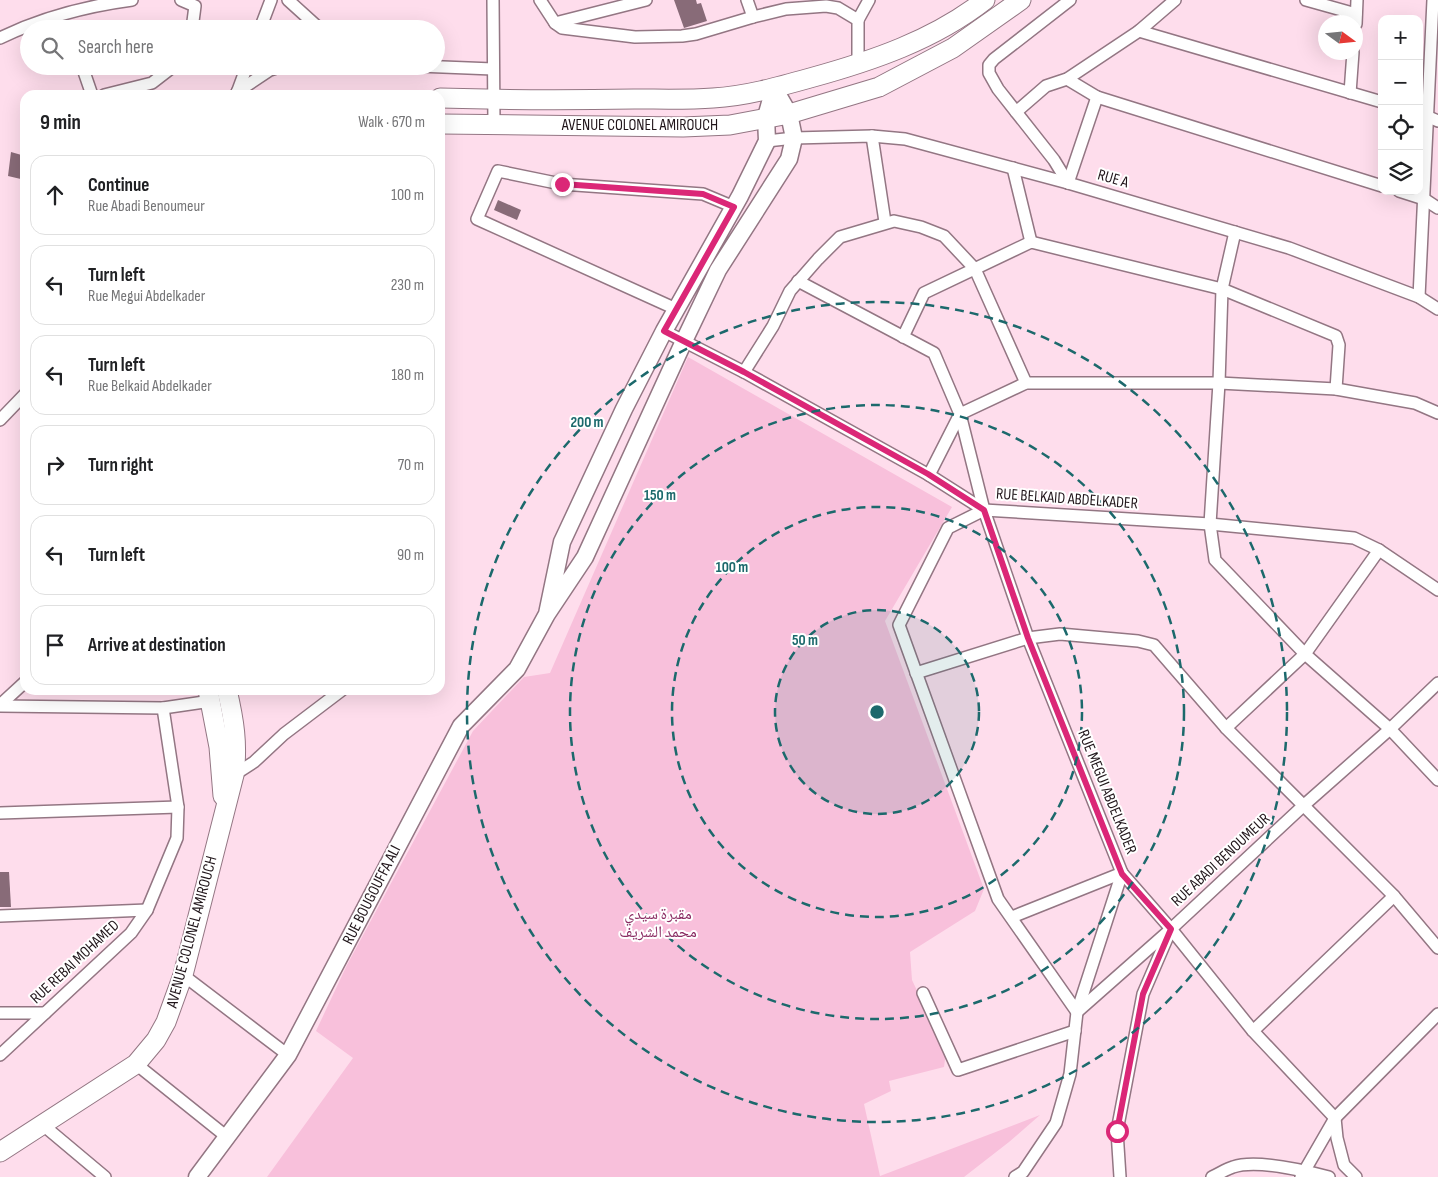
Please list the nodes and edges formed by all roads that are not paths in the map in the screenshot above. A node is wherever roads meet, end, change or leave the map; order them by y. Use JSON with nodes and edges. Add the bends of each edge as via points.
{"nodes":[{"id":1,"x":132,"y":0,"type":"edge"},
{"id":2,"x":181,"y":0,"type":"edge"},
{"id":3,"x":271,"y":0,"type":"edge"},
{"id":4,"x":288,"y":0,"type":"edge"},
{"id":5,"x":493,"y":0,"type":"edge"},
{"id":6,"x":540,"y":0,"type":"edge"},
{"id":7,"x":646,"y":0,"type":"edge"},
{"id":8,"x":747,"y":0,"type":"edge"},
{"id":9,"x":869,"y":0,"type":"edge"},
{"id":10,"x":985,"y":0,"type":"edge"},
{"id":11,"x":1021,"y":0,"type":"edge"},
{"id":12,"x":1070,"y":0,"type":"edge"},
{"id":13,"x":1175,"y":0,"type":"edge"},
{"id":14,"x":1306,"y":0,"type":"edge"},
{"id":15,"x":1357,"y":0,"type":"edge"},
{"id":16,"x":1433,"y":0,"type":"edge"},
{"id":17,"x":198,"y":3,"type":"edge"},
{"id":18,"x":1345,"y":15,"type":"edge"},
{"id":19,"x":1356,"y":15,"type":"edge"},
{"id":20,"x":753,"y":16,"type":"junction"},
{"id":21,"x":44,"y":20,"type":"edge"},
{"id":22,"x":194,"y":20,"type":"edge"},
{"id":23,"x":263,"y":20,"type":"edge"},
{"id":24,"x":310,"y":20,"type":"edge"},
{"id":25,"x":858,"y":20,"type":"junction"},
{"id":26,"x":555,"y":23,"type":"junction"},
{"id":27,"x":20,"y":28,"type":"edge"},
{"id":28,"x":1139,"y":32,"type":"junction"},
{"id":29,"x":0,"y":38,"type":"edge"},
{"id":30,"x":1352,"y":60,"type":"edge"},
{"id":31,"x":858,"y":64,"type":"junction"},
{"id":32,"x":445,"y":67,"type":"edge"},
{"id":33,"x":493,"y":69,"type":"junction"},
{"id":34,"x":85,"y":75,"type":"edge"},
{"id":35,"x":162,"y":75,"type":"edge"},
{"id":36,"x":244,"y":75,"type":"edge"},
{"id":37,"x":263,"y":75,"type":"edge"},
{"id":38,"x":1067,"y":79,"type":"junction"},
{"id":39,"x":774,"y":88,"type":"junction"},
{"id":40,"x":90,"y":90,"type":"edge"},
{"id":41,"x":124,"y":90,"type":"edge"},
{"id":42,"x":238,"y":90,"type":"edge"},
{"id":43,"x":242,"y":90,"type":"edge"},
{"id":44,"x":1350,"y":93,"type":"junction"},
{"id":45,"x":1097,"y":97,"type":"junction"},
{"id":46,"x":445,"y":98,"type":"edge"},
{"id":47,"x":493,"y":99,"type":"junction"},
{"id":48,"x":1378,"y":101,"type":"edge"},
{"id":49,"x":1016,"y":112,"type":"junction"},
{"id":50,"x":789,"y":114,"type":"junction"},
{"id":51,"x":1428,"y":116,"type":"edge"},
{"id":52,"x":766,"y":118,"type":"junction"},
{"id":53,"x":445,"y":124,"type":"edge"},
{"id":54,"x":494,"y":124,"type":"junction"},
{"id":55,"x":872,"y":136,"type":"junction"},
{"id":56,"x":794,"y":138,"type":"junction"},
{"id":57,"x":766,"y":141,"type":"junction"},
{"id":58,"x":1012,"y":168,"type":"junction"},
{"id":59,"x":1068,"y":183,"type":"junction"},
{"id":60,"x":1378,"y":185,"type":"edge"},
{"id":61,"x":1412,"y":195,"type":"edge"},
{"id":62,"x":1424,"y":199,"type":"junction"},
{"id":63,"x":734,"y":207,"type":"junction"},
{"id":64,"x":1438,"y":208,"type":"edge"},
{"id":65,"x":885,"y":222,"type":"junction"},
{"id":66,"x":1235,"y":232,"type":"junction"},
{"id":67,"x":1032,"y":242,"type":"junction"},
{"id":68,"x":975,"y":269,"type":"junction"},
{"id":69,"x":798,"y":281,"type":"junction"},
{"id":70,"x":1222,"y":289,"type":"junction"},
{"id":71,"x":1420,"y":296,"type":"junction"},
{"id":72,"x":676,"y":309,"type":"junction"},
{"id":73,"x":1438,"y":309,"type":"edge"},
{"id":74,"x":664,"y":331,"type":"junction"},
{"id":75,"x":903,"y":336,"type":"junction"},
{"id":76,"x":684,"y":341,"type":"junction"},
{"id":77,"x":744,"y":372,"type":"junction"},
{"id":78,"x":1026,"y":383,"type":"junction"},
{"id":79,"x":1219,"y":383,"type":"junction"},
{"id":80,"x":1336,"y":390,"type":"junction"},
{"id":81,"x":20,"y":399,"type":"edge"},
{"id":82,"x":1438,"y":413,"type":"edge"},
{"id":83,"x":960,"y":414,"type":"junction"},
{"id":84,"x":0,"y":420,"type":"edge"},
{"id":85,"x":928,"y":474,"type":"junction"},
{"id":86,"x":984,"y":510,"type":"junction"},
{"id":87,"x":1210,"y":524,"type":"junction"},
{"id":88,"x":1379,"y":550,"type":"junction"},
{"id":89,"x":1438,"y":590,"type":"edge"},
{"id":90,"x":547,"y":614,"type":"junction"},
{"id":91,"x":1028,"y":638,"type":"junction"},
{"id":92,"x":1305,"y":654,"type":"junction"},
{"id":93,"x":916,"y":673,"type":"junction"},
{"id":94,"x":1438,"y":683,"type":"edge"},
{"id":95,"x":20,"y":687,"type":"edge"},
{"id":96,"x":228,"y":695,"type":"edge"},
{"id":97,"x":335,"y":695,"type":"edge"},
{"id":98,"x":209,"y":696,"type":"edge"},
{"id":99,"x":0,"y":706,"type":"edge"},
{"id":100,"x":163,"y":708,"type":"junction"},
{"id":101,"x":1226,"y":728,"type":"junction"},
{"id":102,"x":1390,"y":729,"type":"junction"},
{"id":103,"x":234,"y":775,"type":"junction"},
{"id":104,"x":1438,"y":780,"type":"edge"},
{"id":105,"x":1304,"y":806,"type":"junction"},
{"id":106,"x":178,"y":807,"type":"junction"},
{"id":107,"x":225,"y":810,"type":"junction"},
{"id":108,"x":0,"y":813,"type":"edge"},
{"id":109,"x":1122,"y":874,"type":"junction"},
{"id":110,"x":1394,"y":896,"type":"junction"},
{"id":111,"x":147,"y":910,"type":"junction"},
{"id":112,"x":0,"y":916,"type":"edge"},
{"id":113,"x":1012,"y":917,"type":"junction"},
{"id":114,"x":1171,"y":929,"type":"junction"},
{"id":115,"x":1438,"y":948,"type":"edge"},
{"id":116,"x":183,"y":975,"type":"junction"},
{"id":117,"x":923,"y":993,"type":"dead end"},
{"id":118,"x":1077,"y":1012,"type":"junction"},
{"id":119,"x":0,"y":1013,"type":"edge"},
{"id":120,"x":45,"y":1013,"type":"junction"},
{"id":121,"x":1438,"y":1014,"type":"edge"},
{"id":122,"x":1075,"y":1031,"type":"junction"},
{"id":123,"x":1253,"y":1031,"type":"junction"},
{"id":124,"x":0,"y":1054,"type":"edge"},
{"id":125,"x":288,"y":1055,"type":"junction"},
{"id":126,"x":136,"y":1064,"type":"junction"},
{"id":127,"x":1335,"y":1118,"type":"junction"},
{"id":128,"x":43,"y":1125,"type":"junction"},
{"id":129,"x":227,"y":1137,"type":"junction"},
{"id":130,"x":0,"y":1152,"type":"edge"},
{"id":131,"x":1303,"y":1174,"type":"edge"},
{"id":132,"x":105,"y":1177,"type":"edge"},
{"id":133,"x":197,"y":1177,"type":"edge"},
{"id":134,"x":1015,"y":1177,"type":"edge"},
{"id":135,"x":1120,"y":1177,"type":"edge"},
{"id":136,"x":1212,"y":1177,"type":"edge"},
{"id":137,"x":1329,"y":1177,"type":"edge"},
{"id":138,"x":1356,"y":1177,"type":"edge"}],
"edges":[{"from":1,"to":21,"type":"street"},
{"from":2,"to":17,"type":"street"},
{"from":3,"to":23,"type":"street"},
{"from":4,"to":24,"type":"street"},
{"from":5,"to":33,"type":"street"},
{"from":6,"to":26,"type":"street"},
{"from":7,"to":26,"type":"street"},
{"from":8,"to":20,"type":"street"},
{"from":9,"to":25,"type":"street"},
{"from":10,"to":31,"type":"main road","name":"AVENUE COLONEL AMIROUCH","via":[[925,38]]},
{"from":11,"to":50,"type":"main road","name":"AVENUE COLONEL AMIROUCH","via":[[953,48],[887,83]]},
{"from":12,"to":49,"type":"street","via":[[990,66],[989,73],[998,89]]},
{"from":13,"to":28,"type":"street"},
{"from":14,"to":18,"type":"street"},
{"from":15,"to":19,"type":"street"},
{"from":16,"to":51,"type":"street"},
{"from":17,"to":22,"type":"street"},
{"from":20,"to":25,"type":"street","via":[[826,6],[838,8]]},
{"from":20,"to":26,"type":"street","via":[[682,36],[635,37],[562,28]]},
{"from":25,"to":31,"type":"street"},
{"from":27,"to":29,"type":"street"},
{"from":28,"to":38,"type":"street"},
{"from":28,"to":44,"type":"street"},
{"from":30,"to":44,"type":"street"},
{"from":31,"to":39,"type":"main road","name":"AVENUE COLONEL AMIROUCH"},
{"from":32,"to":33,"type":"street"},
{"from":33,"to":47,"type":"street"},
{"from":34,"to":40,"type":"street"},
{"from":35,"to":41,"type":"street","via":[[152,83]]},
{"from":36,"to":42,"type":"street"},
{"from":37,"to":43,"type":"street"},
{"from":38,"to":45,"type":"street"},
{"from":38,"to":49,"type":"street","via":[[1046,86]]},
{"from":39,"to":47,"type":"main road","name":"AVENUE COLONEL AMIROUCH","via":[[712,98]]},
{"from":39,"to":50,"type":"street"},
{"from":39,"to":52,"type":"street"},
{"from":44,"to":48,"type":"street"},
{"from":45,"to":59,"type":"street"},
{"from":45,"to":60,"type":"street"},
{"from":46,"to":47,"type":"main road","name":"AVENUE COLONEL AMIROUCH"},
{"from":47,"to":54,"type":"street"},
{"from":49,"to":59,"type":"street"},
{"from":50,"to":52,"type":"main road","name":"AVENUE COLONEL AMIROUCH"},
{"from":50,"to":56,"type":"street"},
{"from":51,"to":62,"type":"street"},
{"from":52,"to":54,"type":"main road","name":"AVENUE COLONEL AMIROUCH","via":[[683,127]]},
{"from":52,"to":57,"type":"street"},
{"from":53,"to":54,"type":"main road","name":"AVENUE COLONEL AMIROUCH"},
{"from":55,"to":56,"type":"street","name":"RUE A"},
{"from":55,"to":58,"type":"street","name":"RUE A","via":[[904,139]]},
{"from":55,"to":65,"type":"street"},
{"from":56,"to":57,"type":"street","name":"RUE A"},
{"from":56,"to":76,"type":"street","via":[[789,159],[718,270]]},
{"from":57,"to":63,"type":"street"},
{"from":58,"to":59,"type":"street","name":"RUE A"},
{"from":58,"to":67,"type":"street"},
{"from":59,"to":66,"type":"street","name":"RUE A"},
{"from":61,"to":62,"type":"street"},
{"from":62,"to":64,"type":"street"},
{"from":62,"to":71,"type":"street"},
{"from":63,"to":72,"type":"street"},
{"from":63,"to":72,"type":"street","via":[[703,194],[562,184],[498,171],[477,219]]},
{"from":65,"to":68,"type":"street","via":[[921,227],[944,236]]},
{"from":65,"to":69,"type":"street","via":[[840,237]]},
{"from":66,"to":70,"type":"street"},
{"from":66,"to":71,"type":"street","name":"RUE A","via":[[1289,248]]},
{"from":67,"to":68,"type":"street"},
{"from":67,"to":70,"type":"street"},
{"from":68,"to":75,"type":"street","via":[[924,293]]},
{"from":68,"to":78,"type":"street"},
{"from":69,"to":75,"type":"street","name":"RUE MEGUI ABDELKADER"},
{"from":69,"to":77,"type":"street"},
{"from":70,"to":79,"type":"street"},
{"from":70,"to":80,"type":"street","via":[[1336,336],[1339,345]]},
{"from":71,"to":73,"type":"street","name":"RUE A"},
{"from":72,"to":74,"type":"street"},
{"from":74,"to":76,"type":"street","name":"RUE BELKAID ABDELKADER"},
{"from":74,"to":90,"type":"street","via":[[562,542]]},
{"from":75,"to":83,"type":"street","name":"RUE MEGUI ABDELKADER","via":[[934,353]]},
{"from":76,"to":77,"type":"street","name":"RUE BELKAID ABDELKADER"},
{"from":76,"to":90,"type":"street","via":[[585,557]]},
{"from":77,"to":85,"type":"street","name":"RUE BELKAID ABDELKADER"},
{"from":78,"to":79,"type":"street"},
{"from":78,"to":83,"type":"street"},
{"from":79,"to":80,"type":"street"},
{"from":79,"to":87,"type":"street"},
{"from":80,"to":82,"type":"street","via":[[1415,403]]},
{"from":81,"to":84,"type":"street"},
{"from":83,"to":85,"type":"street"},
{"from":83,"to":86,"type":"street","name":"RUE MEGUI ABDELKADER"},
{"from":85,"to":86,"type":"street","name":"RUE BELKAID ABDELKADER"},
{"from":86,"to":87,"type":"street","name":"RUE BELKAID ABDELKADER"},
{"from":86,"to":91,"type":"street","name":"RUE MEGUI ABDELKADER"},
{"from":86,"to":93,"type":"street","via":[[948,528],[899,625]]},
{"from":87,"to":88,"type":"street","name":"RUE BELKAID ABDELKADER","via":[[1354,538]]},
{"from":87,"to":92,"type":"street","via":[[1216,560]]},
{"from":88,"to":89,"type":"street","name":"RUE BELKAID ABDELKADER"},
{"from":88,"to":92,"type":"street"},
{"from":90,"to":125,"type":"street","name":"RUE BOUGOUFFA ALI","via":[[517,669],[460,726]]},
{"from":91,"to":93,"type":"street"},
{"from":91,"to":101,"type":"street","via":[[1060,634],[1154,645]]},
{"from":91,"to":109,"type":"street","name":"RUE MEGUI ABDELKADER"},
{"from":92,"to":101,"type":"street"},
{"from":92,"to":102,"type":"street"},
{"from":93,"to":113,"type":"street","via":[[998,899]]},
{"from":94,"to":102,"type":"street","name":"RUE ABADI BENOUMEUR"},
{"from":95,"to":99,"type":"street"},
{"from":96,"to":103,"type":"main road","name":"AVENUE COLONEL AMIROUCH","via":[[237,753]]},
{"from":97,"to":103,"type":"street"},
{"from":98,"to":100,"type":"street"},
{"from":98,"to":107,"type":"main road","name":"AVENUE COLONEL AMIROUCH","via":[[219,746]]},
{"from":99,"to":100,"type":"street"},
{"from":100,"to":106,"type":"street","name":"RUE REBAI MOHAMED"},
{"from":101,"to":105,"type":"street"},
{"from":102,"to":104,"type":"street"},
{"from":102,"to":105,"type":"street","name":"RUE ABADI BENOUMEUR"},
{"from":103,"to":107,"type":"main road","name":"AVENUE COLONEL AMIROUCH"},
{"from":105,"to":110,"type":"street"},
{"from":105,"to":114,"type":"street","name":"RUE ABADI BENOUMEUR"},
{"from":106,"to":108,"type":"street"},
{"from":106,"to":111,"type":"street","name":"RUE REBAI MOHAMED","via":[[177,838]]},
{"from":107,"to":116,"type":"main road","name":"AVENUE COLONEL AMIROUCH"},
{"from":109,"to":113,"type":"street"},
{"from":109,"to":114,"type":"street","name":"RUE MEGUI ABDELKADER"},
{"from":109,"to":118,"type":"street"},
{"from":110,"to":115,"type":"street"},
{"from":110,"to":123,"type":"street"},
{"from":111,"to":112,"type":"street"},
{"from":111,"to":120,"type":"street","name":"RUE REBAI MOHAMED","via":[[131,933]]},
{"from":113,"to":118,"type":"street"},
{"from":114,"to":118,"type":"street"},
{"from":114,"to":123,"type":"street","name":"RUE MEGUI ABDELKADER"},
{"from":114,"to":135,"type":"street","name":"RUE ABADI BENOUMEUR","via":[[1143,994],[1117,1131]]},
{"from":116,"to":125,"type":"street"},
{"from":116,"to":126,"type":"main road","name":"AVENUE COLONEL AMIROUCH","via":[[166,1022]]},
{"from":117,"to":122,"type":"street","via":[[958,1070]]},
{"from":118,"to":122,"type":"street"},
{"from":119,"to":120,"type":"street"},
{"from":120,"to":124,"type":"street","name":"RUE REBAI MOHAMED"},
{"from":121,"to":127,"type":"street"},
{"from":122,"to":134,"type":"street","via":[[1070,1074],[1056,1123],[1023,1172]]},
{"from":123,"to":127,"type":"street","name":"RUE MEGUI ABDELKADER"},
{"from":125,"to":129,"type":"street","name":"RUE BOUGOUFFA ALI"},
{"from":126,"to":128,"type":"main road","name":"AVENUE COLONEL AMIROUCH"},
{"from":126,"to":129,"type":"street"},
{"from":127,"to":131,"type":"street"},
{"from":127,"to":138,"type":"street","via":[[1344,1165]]},
{"from":128,"to":130,"type":"main road","name":"AVENUE COLONEL AMIROUCH"},
{"from":128,"to":132,"type":"street"},
{"from":129,"to":133,"type":"street","name":"RUE BOUGOUFFA ALI"},
{"from":131,"to":136,"type":"street","via":[[1254,1165],[1234,1166]]},
{"from":131,"to":137,"type":"street"}]}
